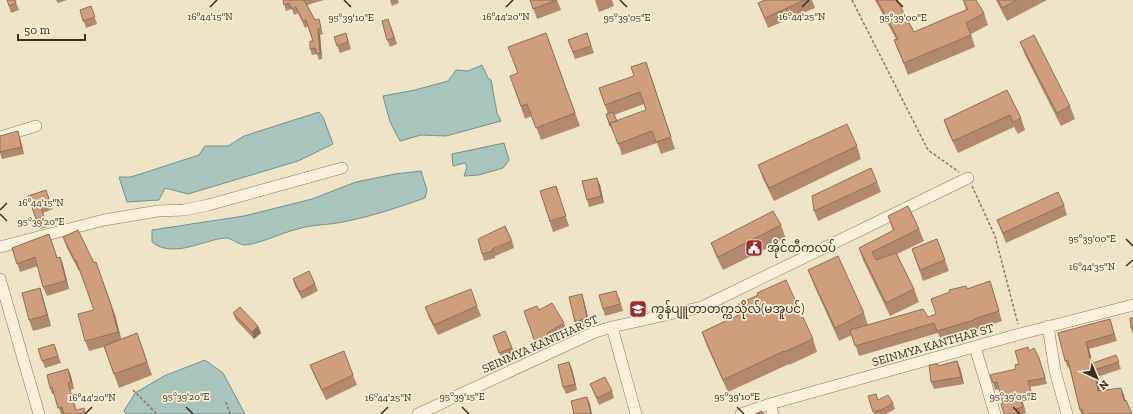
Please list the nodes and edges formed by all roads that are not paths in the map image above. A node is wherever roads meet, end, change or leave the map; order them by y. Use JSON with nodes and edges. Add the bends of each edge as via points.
{"nodes":[{"id":1,"x":36,"y":126,"type":"dead end"},
{"id":2,"x":0,"y":137,"type":"edge"},
{"id":3,"x":342,"y":168,"type":"dead end"},
{"id":4,"x":968,"y":178,"type":"road end"},
{"id":5,"x":0,"y":247,"type":"edge"},
{"id":6,"x":0,"y":279,"type":"edge"},
{"id":7,"x":1133,"y":305,"type":"edge"},
{"id":8,"x":1048,"y":326,"type":"junction"},
{"id":9,"x":612,"y":327,"type":"junction"},
{"id":10,"x":975,"y":347,"type":"junction"},
{"id":11,"x":771,"y":409,"type":"edge"},
{"id":12,"x":39,"y":414,"type":"edge"},
{"id":13,"x":418,"y":414,"type":"edge"},
{"id":14,"x":636,"y":414,"type":"edge"},
{"id":15,"x":741,"y":414,"type":"edge"},
{"id":16,"x":995,"y":414,"type":"edge"},
{"id":17,"x":1067,"y":414,"type":"edge"}],
"edges":[{"from":1,"to":2,"type":"street"},
{"from":3,"to":5,"type":"street","via":[[208,205],[104,220]]},
{"from":4,"to":9,"type":"street","via":[[702,307]]},
{"from":6,"to":12,"type":"street"},
{"from":7,"to":8,"type":"street","name":"SEINMYA KANTHAR ST"},
{"from":8,"to":10,"type":"street","name":"SEINMYA KANTHAR ST"},
{"from":8,"to":17,"type":"street","via":[[1055,371]]},
{"from":9,"to":13,"type":"street","name":"SEINMYA KANTHAR ST","via":[[595,332]]},
{"from":9,"to":14,"type":"street","name":"SEINMYA KANTHAR ST"},
{"from":10,"to":11,"type":"street","name":"SEINMYA KANTHAR ST"},
{"from":10,"to":16,"type":"street"},
{"from":11,"to":15,"type":"street","name":"SEINMYA KANTHAR ST"}]}
